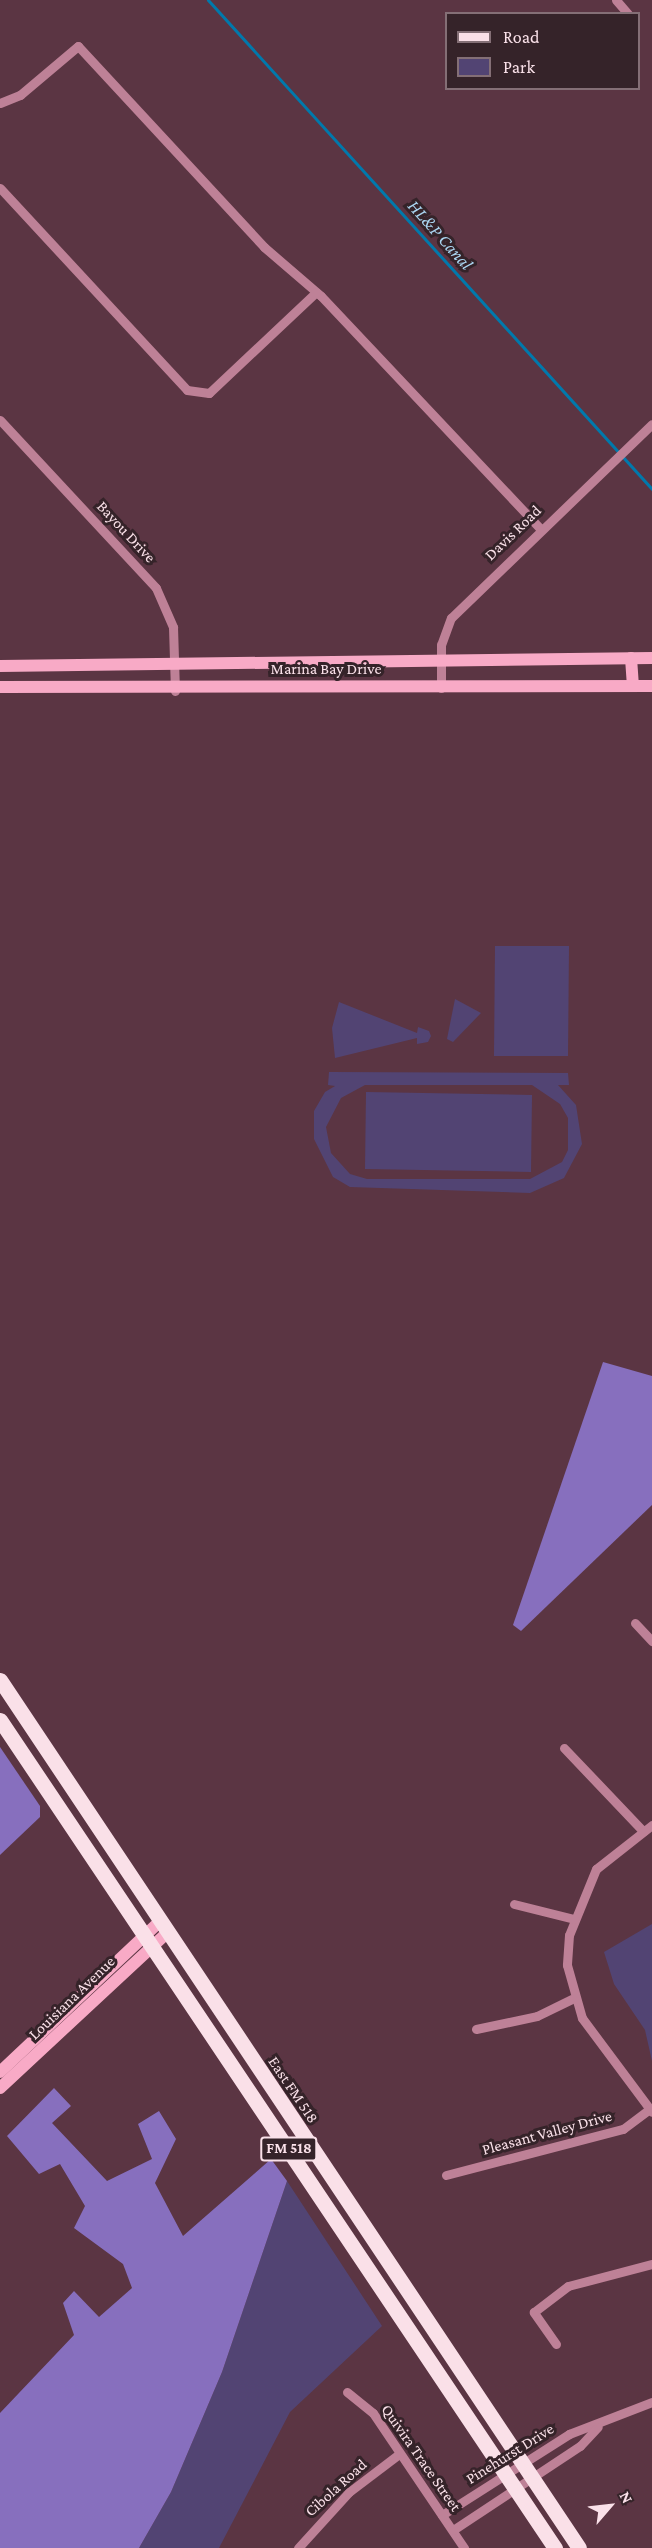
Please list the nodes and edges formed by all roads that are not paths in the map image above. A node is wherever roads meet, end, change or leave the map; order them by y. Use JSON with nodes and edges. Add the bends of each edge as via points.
{"nodes":[{"id":1,"x":616,"y":0,"type":"edge"},
{"id":2,"x":626,"y":12,"type":"edge"},
{"id":3,"x":0,"y":103,"type":"edge"},
{"id":4,"x":0,"y":188,"type":"edge"},
{"id":5,"x":316,"y":292,"type":"junction"},
{"id":6,"x":0,"y":420,"type":"edge"},
{"id":7,"x":652,"y":424,"type":"edge"},
{"id":8,"x":540,"y":528,"type":"junction"},
{"id":9,"x":631,"y":658,"type":"junction"},
{"id":10,"x":652,"y":658,"type":"edge"},
{"id":11,"x":285,"y":662,"type":"junction"},
{"id":12,"x":440,"y":662,"type":"junction"},
{"id":13,"x":175,"y":664,"type":"junction"},
{"id":14,"x":338,"y":664,"type":"junction"},
{"id":15,"x":0,"y":666,"type":"edge"},
{"id":16,"x":59,"y":666,"type":"junction"},
{"id":17,"x":282,"y":685,"type":"junction"},
{"id":18,"x":339,"y":686,"type":"junction"},
{"id":19,"x":633,"y":686,"type":"junction"},
{"id":20,"x":652,"y":686,"type":"edge"},
{"id":21,"x":0,"y":687,"type":"edge"},
{"id":22,"x":60,"y":687,"type":"junction"},
{"id":23,"x":441,"y":688,"type":"junction"},
{"id":24,"x":175,"y":691,"type":"junction"},
{"id":25,"x":635,"y":1623,"type":"dead end"},
{"id":26,"x":652,"y":1641,"type":"edge"},
{"id":27,"x":0,"y":1680,"type":"edge"},
{"id":28,"x":0,"y":1720,"type":"edge"},
{"id":29,"x":564,"y":1748,"type":"dead end"},
{"id":30,"x":51,"y":1757,"type":"junction"},
{"id":31,"x":34,"y":1769,"type":"junction"},
{"id":32,"x":652,"y":1825,"type":"edge"},
{"id":33,"x":643,"y":1831,"type":"junction"},
{"id":34,"x":514,"y":1904,"type":"dead end"},
{"id":35,"x":574,"y":1919,"type":"junction"},
{"id":36,"x":164,"y":1927,"type":"junction"},
{"id":37,"x":149,"y":1940,"type":"junction"},
{"id":38,"x":572,"y":1999,"type":"junction"},
{"id":39,"x":476,"y":2029,"type":"dead end"},
{"id":40,"x":0,"y":2072,"type":"edge"},
{"id":41,"x":0,"y":2088,"type":"edge"},
{"id":42,"x":273,"y":2091,"type":"junction"},
{"id":43,"x":257,"y":2102,"type":"junction"},
{"id":44,"x":651,"y":2110,"type":"edge"},
{"id":45,"x":446,"y":2175,"type":"dead end"},
{"id":46,"x":652,"y":2264,"type":"edge"},
{"id":47,"x":556,"y":2344,"type":"dead end"},
{"id":48,"x":347,"y":2392,"type":"dead end"},
{"id":49,"x":652,"y":2402,"type":"edge"},
{"id":50,"x":598,"y":2427,"type":"junction"},
{"id":51,"x":399,"y":2454,"type":"junction"},
{"id":52,"x":521,"y":2462,"type":"junction"},
{"id":53,"x":504,"y":2472,"type":"junction"},
{"id":54,"x":532,"y":2478,"type":"junction"},
{"id":55,"x":515,"y":2489,"type":"junction"},
{"id":56,"x":442,"y":2515,"type":"junction"},
{"id":57,"x":453,"y":2530,"type":"junction"},
{"id":58,"x":298,"y":2548,"type":"edge"},
{"id":59,"x":464,"y":2548,"type":"edge"},
{"id":60,"x":555,"y":2548,"type":"edge"},
{"id":61,"x":579,"y":2548,"type":"edge"}],
"edges":[{"from":1,"to":2,"type":"street"},
{"from":3,"to":5,"type":"street","via":[[20,95],[78,46],[264,247]]},
{"from":4,"to":5,"type":"street","via":[[187,390],[209,393]]},
{"from":5,"to":8,"type":"street"},
{"from":6,"to":13,"type":"street","name":"Bayou Drive","via":[[156,588],[173,627]]},
{"from":7,"to":8,"type":"street","name":"Davis Road"},
{"from":8,"to":12,"type":"street","name":"Davis Road","via":[[451,618]]},
{"from":9,"to":10,"type":"main road","name":"Marina Bay Drive"},
{"from":9,"to":12,"type":"main road","name":"Marina Bay Drive"},
{"from":9,"to":19,"type":"main road"},
{"from":11,"to":13,"type":"main road","name":"Marina Bay Drive"},
{"from":11,"to":14,"type":"main road","name":"Marina Bay Drive"},
{"from":11,"to":17,"type":"main road"},
{"from":12,"to":14,"type":"main road","name":"Marina Bay Drive"},
{"from":12,"to":23,"type":"street","name":"Davis Road"},
{"from":13,"to":16,"type":"main road","name":"Marina Bay Drive"},
{"from":13,"to":24,"type":"street","name":"Bayou Drive"},
{"from":14,"to":18,"type":"main road"},
{"from":15,"to":16,"type":"main road","name":"Marina Bay Drive"},
{"from":16,"to":22,"type":"main road"},
{"from":17,"to":18,"type":"main road","name":"Marina Bay Drive"},
{"from":17,"to":24,"type":"main road","name":"Marina Bay Drive"},
{"from":18,"to":23,"type":"main road","name":"Marina Bay Drive"},
{"from":19,"to":20,"type":"main road","name":"Marina Bay Drive"},
{"from":19,"to":23,"type":"main road","name":"Marina Bay Drive"},
{"from":21,"to":22,"type":"main road","name":"Marina Bay Drive"},
{"from":22,"to":24,"type":"main road","name":"Marina Bay Drive"},
{"from":25,"to":26,"type":"street"},
{"from":27,"to":30,"type":"main road","name":"East FM 518","number":"FM 518"},
{"from":28,"to":31,"type":"main road","number":"FM 518"},
{"from":29,"to":33,"type":"street"},
{"from":30,"to":31,"type":"main road"},
{"from":30,"to":36,"type":"main road","name":"East FM 518","number":"FM 518"},
{"from":31,"to":37,"type":"main road","number":"FM 518"},
{"from":32,"to":33,"type":"street"},
{"from":33,"to":35,"type":"street","via":[[596,1869]]},
{"from":34,"to":35,"type":"street"},
{"from":35,"to":38,"type":"street","via":[[567,1965]]},
{"from":36,"to":37,"type":"main road","name":"Louisiana Avenue"},
{"from":36,"to":42,"type":"main road","name":"East FM 518","number":"FM 518"},
{"from":37,"to":40,"type":"main road","name":"Louisiana Avenue"},
{"from":37,"to":41,"type":"main road","name":"Louisiana Avenue"},
{"from":37,"to":43,"type":"main road","number":"FM 518"},
{"from":38,"to":39,"type":"street","via":[[537,2016]]},
{"from":38,"to":44,"type":"street"},
{"from":42,"to":43,"type":"main road"},
{"from":42,"to":52,"type":"main road","name":"East FM 518","number":"FM 518"},
{"from":43,"to":53,"type":"main road","number":"FM 518"},
{"from":44,"to":45,"type":"street","name":"Pleasant Valley Drive","via":[[623,2128]]},
{"from":46,"to":47,"type":"street","via":[[568,2286],[534,2312]]},
{"from":48,"to":51,"type":"street","name":"Quivira Trace Street","via":[[373,2414]]},
{"from":49,"to":50,"type":"street","name":"Pinehurst Drive"},
{"from":50,"to":52,"type":"street","name":"Pinehurst Drive","via":[[569,2434]]},
{"from":50,"to":54,"type":"street","name":"Pinehurst Drive"},
{"from":51,"to":56,"type":"street","name":"Quivira Trace Street"},
{"from":51,"to":58,"type":"street","name":"Cibola Road","via":[[349,2492]]},
{"from":52,"to":53,"type":"street","name":"Pinehurst Drive"},
{"from":52,"to":54,"type":"main road","name":"East FM 518","number":"FM 518"},
{"from":53,"to":55,"type":"main road","number":"FM 518"},
{"from":53,"to":56,"type":"street","name":"Pinehurst Drive"},
{"from":54,"to":55,"type":"street","name":"Pinehurst Drive"},
{"from":54,"to":61,"type":"main road","name":"East FM 518","number":"FM 518"},
{"from":55,"to":57,"type":"street","name":"Pinehurst Drive"},
{"from":55,"to":60,"type":"main road","number":"FM 518"},
{"from":56,"to":57,"type":"street","name":"Quivira Trace Street"},
{"from":57,"to":59,"type":"street","name":"Quivira Trace Street"}]}
